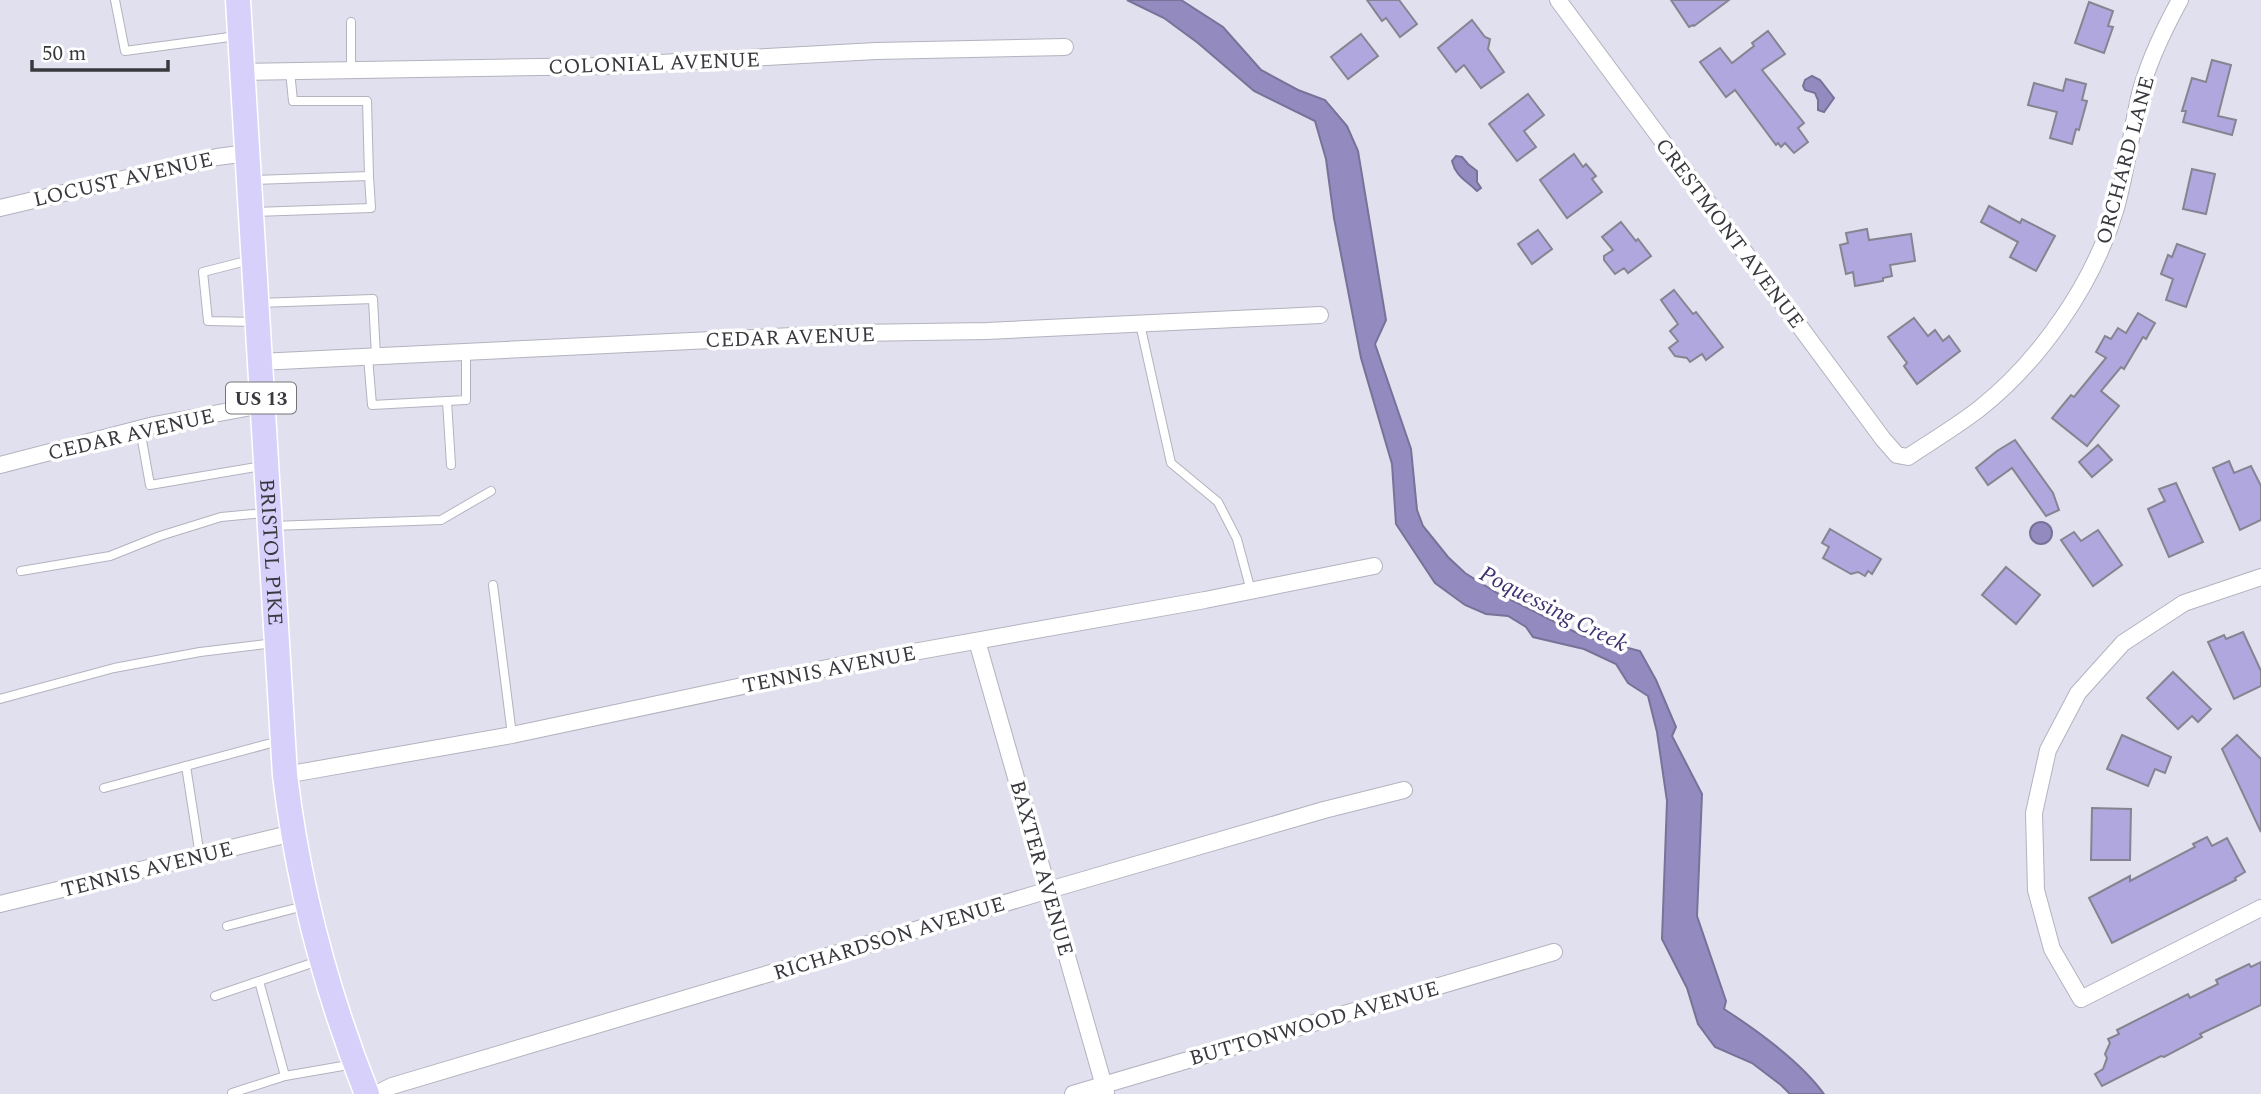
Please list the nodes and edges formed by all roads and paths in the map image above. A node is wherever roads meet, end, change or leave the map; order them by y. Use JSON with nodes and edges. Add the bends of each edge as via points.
{"nodes":[{"id":1,"x":115,"y":0,"type":"edge"},
{"id":2,"x":238,"y":0,"type":"edge"},
{"id":3,"x":1558,"y":0,"type":"edge"},
{"id":4,"x":2180,"y":0,"type":"edge"},
{"id":5,"x":351,"y":22,"type":"dead end"},
{"id":6,"x":240,"y":35,"type":"junction"},
{"id":7,"x":1065,"y":47,"type":"dead end"},
{"id":8,"x":351,"y":69,"type":"junction"},
{"id":9,"x":290,"y":71,"type":"junction"},
{"id":10,"x":243,"y":72,"type":"junction"},
{"id":11,"x":247,"y":153,"type":"junction"},
{"id":12,"x":369,"y":176,"type":"junction"},
{"id":13,"x":249,"y":180,"type":"junction"},
{"id":14,"x":0,"y":208,"type":"edge"},
{"id":15,"x":250,"y":212,"type":"junction"},
{"id":16,"x":253,"y":259,"type":"junction"},
{"id":17,"x":256,"y":312,"type":"junction"},
{"id":18,"x":1321,"y":315,"type":"dead end"},
{"id":19,"x":1140,"y":324,"type":"junction"},
{"id":20,"x":466,"y":352,"type":"junction"},
{"id":21,"x":372,"y":356,"type":"junction"},
{"id":22,"x":259,"y":362,"type":"junction"},
{"id":23,"x":447,"y":401,"type":"junction"},
{"id":24,"x":262,"y":405,"type":"junction"},
{"id":25,"x":140,"y":429,"type":"junction"},
{"id":26,"x":1908,"y":457,"type":"joint"},
{"id":27,"x":0,"y":465,"type":"edge"},
{"id":28,"x":451,"y":465,"type":"dead end"},
{"id":29,"x":265,"y":466,"type":"junction"},
{"id":30,"x":491,"y":491,"type":"dead end"},
{"id":31,"x":268,"y":519,"type":"junction"},
{"id":32,"x":1374,"y":566,"type":"dead end"},
{"id":33,"x":21,"y":571,"type":"dead end"},
{"id":34,"x":2261,"y":577,"type":"edge"},
{"id":35,"x":493,"y":585,"type":"dead end"},
{"id":36,"x":1251,"y":591,"type":"junction"},
{"id":37,"x":977,"y":641,"type":"junction"},
{"id":38,"x":275,"y":642,"type":"junction"},
{"id":39,"x":0,"y":699,"type":"edge"},
{"id":40,"x":512,"y":735,"type":"junction"},
{"id":41,"x":282,"y":741,"type":"junction"},
{"id":42,"x":186,"y":766,"type":"junction"},
{"id":43,"x":285,"y":775,"type":"junction"},
{"id":44,"x":104,"y":788,"type":"dead end"},
{"id":45,"x":1404,"y":790,"type":"dead end"},
{"id":46,"x":293,"y":833,"type":"junction"},
{"id":47,"x":200,"y":856,"type":"junction"},
{"id":48,"x":1049,"y":890,"type":"junction"},
{"id":49,"x":0,"y":904,"type":"edge"},
{"id":50,"x":307,"y":905,"type":"junction"},
{"id":51,"x":2261,"y":908,"type":"edge"},
{"id":52,"x":227,"y":926,"type":"dead end"},
{"id":53,"x":1554,"y":952,"type":"dead end"},
{"id":54,"x":321,"y":961,"type":"junction"},
{"id":55,"x":259,"y":981,"type":"junction"},
{"id":56,"x":215,"y":996,"type":"dead end"},
{"id":57,"x":355,"y":1064,"type":"junction"},
{"id":58,"x":285,"y":1076,"type":"junction"},
{"id":59,"x":1105,"y":1089,"type":"edge"},
{"id":60,"x":232,"y":1093,"type":"edge"},
{"id":61,"x":367,"y":1094,"type":"edge"},
{"id":62,"x":376,"y":1094,"type":"edge"},
{"id":63,"x":1073,"y":1094,"type":"edge"}],
"edges":[{"from":1,"to":6,"type":"lane","via":[[125,51]]},
{"from":2,"to":6,"type":"main road","name":"BRISTOL PIKE","number":"US 13"},
{"from":3,"to":26,"type":"street","name":"CRESTMONT AVENUE","via":[[1883,439],[1897,455]]},
{"from":4,"to":26,"type":"street","name":"ORCHARD LANE","via":[[2159,38],[2139,96],[2128,160],[2097,261],[2065,315],[2025,366],[1980,408]]},
{"from":5,"to":8,"type":"lane"},
{"from":6,"to":10,"type":"main road","name":"BRISTOL PIKE","number":"US 13"},
{"from":7,"to":8,"type":"street","name":"COLONIAL AVENUE","via":[[876,51],[605,66]]},
{"from":8,"to":9,"type":"street","name":"COLONIAL AVENUE"},
{"from":9,"to":10,"type":"street","name":"COLONIAL AVENUE"},
{"from":9,"to":12,"type":"lane","via":[[293,101],[367,100]]},
{"from":10,"to":11,"type":"main road","name":"BRISTOL PIKE","number":"US 13"},
{"from":11,"to":13,"type":"main road","name":"BRISTOL PIKE","number":"US 13"},
{"from":11,"to":14,"type":"street","name":"LOCUST AVENUE"},
{"from":12,"to":13,"type":"lane"},
{"from":12,"to":15,"type":"lane","via":[[371,208]]},
{"from":13,"to":15,"type":"main road","name":"BRISTOL PIKE","number":"US 13"},
{"from":15,"to":16,"type":"main road","name":"BRISTOL PIKE","number":"US 13"},
{"from":16,"to":17,"type":"main road","name":"BRISTOL PIKE","number":"US 13"},
{"from":16,"to":17,"type":"lane","via":[[203,272],[208,321]]},
{"from":17,"to":21,"type":"lane","via":[[373,299]]},
{"from":17,"to":22,"type":"main road","name":"BRISTOL PIKE","number":"US 13"},
{"from":18,"to":19,"type":"street","name":"CEDAR AVENUE"},
{"from":19,"to":20,"type":"street","name":"CEDAR AVENUE"},
{"from":19,"to":36,"type":"lane","via":[[1171,463],[1218,502],[1237,539]]},
{"from":20,"to":21,"type":"street","name":"CEDAR AVENUE"},
{"from":20,"to":23,"type":"lane","via":[[466,400]]},
{"from":21,"to":22,"type":"street","name":"CEDAR AVENUE"},
{"from":21,"to":23,"type":"lane","via":[[372,405]]},
{"from":22,"to":24,"type":"main road","name":"BRISTOL PIKE","number":"US 13"},
{"from":23,"to":28,"type":"lane"},
{"from":24,"to":25,"type":"street","name":"CEDAR AVENUE"},
{"from":24,"to":29,"type":"main road","name":"BRISTOL PIKE","number":"US 13"},
{"from":25,"to":27,"type":"street","name":"CEDAR AVENUE"},
{"from":25,"to":29,"type":"lane","via":[[150,485]]},
{"from":29,"to":31,"type":"main road","name":"BRISTOL PIKE","number":"US 13"},
{"from":30,"to":31,"type":"lane","via":[[441,520]]},
{"from":31,"to":33,"type":"lane","via":[[221,517],[110,556]]},
{"from":31,"to":38,"type":"main road","name":"BRISTOL PIKE","number":"US 13"},
{"from":32,"to":36,"type":"street","name":"TENNIS AVENUE"},
{"from":34,"to":51,"type":"street","via":[[2184,603],[2123,643],[2078,693],[2050,746],[2034,813],[2036,890],[2052,949],[2081,999]]},
{"from":35,"to":40,"type":"lane"},
{"from":36,"to":37,"type":"street","name":"TENNIS AVENUE"},
{"from":37,"to":40,"type":"street","name":"TENNIS AVENUE"},
{"from":37,"to":48,"type":"street","name":"BAXTER AVENUE"},
{"from":38,"to":39,"type":"lane","via":[[114,668]]},
{"from":38,"to":41,"type":"main road","name":"BRISTOL PIKE","number":"US 13"},
{"from":40,"to":43,"type":"street","name":"TENNIS AVENUE"},
{"from":41,"to":42,"type":"lane"},
{"from":41,"to":43,"type":"main road","name":"BRISTOL PIKE","number":"US 13"},
{"from":42,"to":44,"type":"lane"},
{"from":42,"to":47,"type":"lane"},
{"from":43,"to":46,"type":"main road","name":"BRISTOL PIKE","number":"US 13"},
{"from":45,"to":48,"type":"street","name":"RICHARDSON AVENUE"},
{"from":46,"to":47,"type":"street","name":"TENNIS AVENUE"},
{"from":46,"to":50,"type":"main road","name":"BRISTOL PIKE","number":"US 13"},
{"from":47,"to":49,"type":"street","name":"TENNIS AVENUE"},
{"from":48,"to":59,"type":"street","name":"BAXTER AVENUE"},
{"from":48,"to":62,"type":"street","name":"RICHARDSON AVENUE"},
{"from":50,"to":52,"type":"lane"},
{"from":50,"to":54,"type":"main road","name":"BRISTOL PIKE","number":"US 13"},
{"from":53,"to":59,"type":"street","name":"BUTTONWOOD AVENUE"},
{"from":54,"to":55,"type":"lane"},
{"from":54,"to":57,"type":"main road","name":"BRISTOL PIKE","number":"US 13"},
{"from":55,"to":56,"type":"lane"},
{"from":55,"to":58,"type":"lane"},
{"from":57,"to":58,"type":"lane"},
{"from":57,"to":61,"type":"main road","name":"BRISTOL PIKE","number":"US 13"},
{"from":58,"to":60,"type":"lane"},
{"from":59,"to":63,"type":"street","name":"BUTTONWOOD AVENUE"}]}
